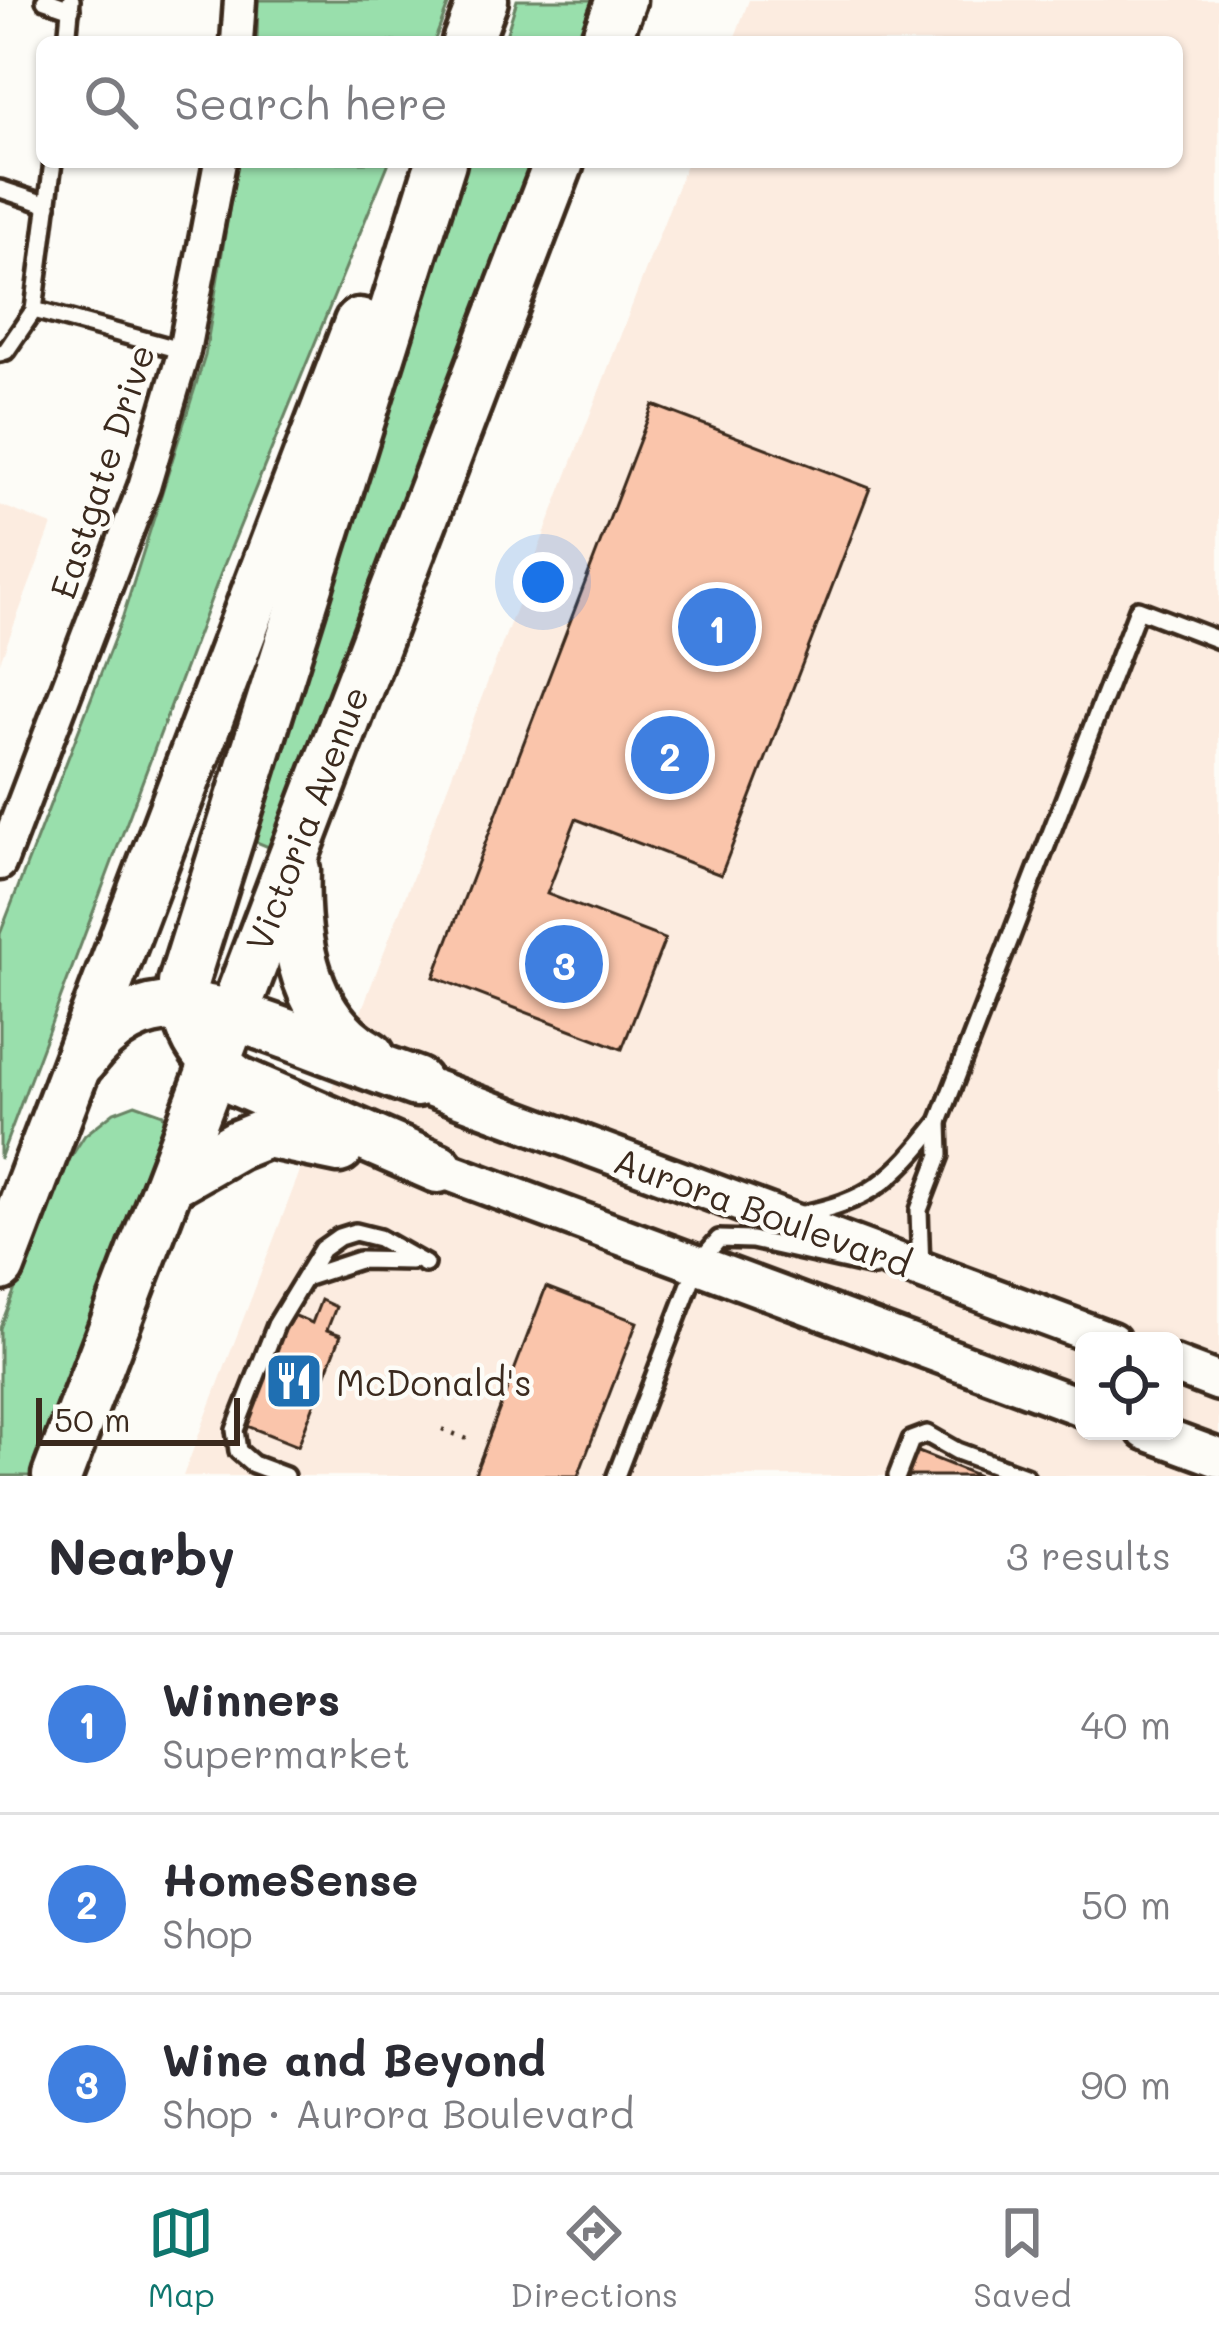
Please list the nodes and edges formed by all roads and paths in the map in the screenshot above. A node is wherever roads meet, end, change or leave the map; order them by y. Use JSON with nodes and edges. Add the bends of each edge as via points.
{"nodes":[{"id":1,"x":45,"y":0,"type":"edge"},
{"id":2,"x":240,"y":0,"type":"edge"},
{"id":3,"x":483,"y":0,"type":"edge"},
{"id":4,"x":493,"y":0,"type":"edge"},
{"id":5,"x":621,"y":0,"type":"edge"},
{"id":6,"x":71,"y":5,"type":"edge"},
{"id":7,"x":68,"y":36,"type":"edge"},
{"id":8,"x":237,"y":36,"type":"edge"},
{"id":9,"x":469,"y":36,"type":"edge"},
{"id":10,"x":481,"y":36,"type":"edge"},
{"id":11,"x":607,"y":36,"type":"edge"},
{"id":12,"x":52,"y":168,"type":"edge"},
{"id":13,"x":219,"y":168,"type":"edge"},
{"id":14,"x":419,"y":168,"type":"edge"},
{"id":15,"x":439,"y":168,"type":"edge"},
{"id":16,"x":557,"y":168,"type":"edge"},
{"id":17,"x":0,"y":189,"type":"edge"},
{"id":18,"x":48,"y":205,"type":"junction"},
{"id":19,"x":34,"y":310,"type":"junction"},
{"id":20,"x":184,"y":351,"type":"junction"},
{"id":21,"x":0,"y":353,"type":"edge"},
{"id":22,"x":1219,"y":640,"type":"edge"},
{"id":23,"x":297,"y":841,"type":"junction"},
{"id":24,"x":0,"y":864,"type":"edge"},
{"id":25,"x":184,"y":1006,"type":"junction"},
{"id":26,"x":232,"y":1014,"type":"junction"},
{"id":27,"x":212,"y":1064,"type":"junction"},
{"id":28,"x":75,"y":1070,"type":"junction"},
{"id":29,"x":416,"y":1082,"type":"junction"},
{"id":30,"x":939,"y":1122,"type":"junction"},
{"id":31,"x":438,"y":1168,"type":"junction"},
{"id":32,"x":172,"y":1182,"type":"junction"},
{"id":33,"x":782,"y":1217,"type":"junction"},
{"id":34,"x":698,"y":1263,"type":"junction"},
{"id":35,"x":0,"y":1267,"type":"edge"},
{"id":36,"x":936,"y":1275,"type":"junction"},
{"id":37,"x":307,"y":1277,"type":"junction"},
{"id":38,"x":1087,"y":1332,"type":"edge"},
{"id":39,"x":1183,"y":1368,"type":"edge"},
{"id":40,"x":1219,"y":1382,"type":"edge"},
{"id":41,"x":1075,"y":1405,"type":"edge"},
{"id":42,"x":442,"y":1429,"type":"dead end"},
{"id":43,"x":1170,"y":1440,"type":"edge"},
{"id":44,"x":472,"y":1441,"type":"dead end"},
{"id":45,"x":1219,"y":1458,"type":"edge"},
{"id":46,"x":57,"y":1476,"type":"edge"},
{"id":47,"x":285,"y":1476,"type":"edge"},
{"id":48,"x":616,"y":1476,"type":"edge"},
{"id":49,"x":897,"y":1476,"type":"edge"},
{"id":50,"x":1025,"y":1476,"type":"edge"}],
"edges":[{"from":1,"to":6,"type":"lane"},
{"from":2,"to":8,"type":"street"},
{"from":3,"to":9,"type":"highway"},
{"from":4,"to":10,"type":"highway"},
{"from":5,"to":11,"type":"highway"},
{"from":6,"to":7,"type":"lane"},
{"from":12,"to":18,"type":"lane"},
{"from":13,"to":20,"type":"street","name":"Eastgate Drive"},
{"from":14,"to":28,"type":"highway"},
{"from":15,"to":25,"type":"highway","via":[[188,962]]},
{"from":16,"to":23,"type":"highway","name":"Victoria Avenue"},
{"from":17,"to":18,"type":"lane"},
{"from":18,"to":19,"type":"lane"},
{"from":19,"to":20,"type":"lane"},
{"from":19,"to":21,"type":"lane"},
{"from":20,"to":24,"type":"street","name":"Eastgate Drive","via":[[144,487]]},
{"from":22,"to":30,"type":"lane","via":[[1138,609]]},
{"from":23,"to":26,"type":"highway","name":"Victoria Avenue"},
{"from":23,"to":29,"type":"highway","via":[[293,914],[322,1012],[349,1044]]},
{"from":25,"to":26,"type":"highway"},
{"from":25,"to":27,"type":"highway"},
{"from":25,"to":28,"type":"highway","via":[[124,1019]]},
{"from":26,"to":27,"type":"highway","name":"Victoria Avenue"},
{"from":26,"to":29,"type":"highway"},
{"from":27,"to":31,"type":"highway"},
{"from":27,"to":32,"type":"highway","name":"Victoria Avenue"},
{"from":28,"to":35,"type":"highway"},
{"from":29,"to":33,"type":"street","name":"Aurora Boulevard"},
{"from":30,"to":33,"type":"lane","via":[[872,1191],[840,1208]]},
{"from":30,"to":36,"type":"lane","via":[[940,1155],[919,1210]]},
{"from":31,"to":32,"type":"highway","via":[[267,1133]]},
{"from":31,"to":34,"type":"street","name":"Aurora Boulevard"},
{"from":32,"to":46,"type":"highway","name":"Victoria Avenue"},
{"from":33,"to":36,"type":"street","name":"Aurora Boulevard"},
{"from":34,"to":36,"type":"lane","via":[[719,1239],[752,1240]]},
{"from":34,"to":41,"type":"street","name":"Aurora Boulevard"},
{"from":34,"to":48,"type":"lane"},
{"from":36,"to":38,"type":"street","name":"Aurora Boulevard"},
{"from":37,"to":37,"type":"lane","via":[[322,1249],[355,1232],[425,1264],[358,1260]]},
{"from":37,"to":47,"type":"lane","via":[[276,1325],[235,1430],[238,1450],[253,1464]]},
{"from":39,"to":40,"type":"street"},
{"from":42,"to":44,"type":"path"},
{"from":43,"to":45,"type":"street"},
{"from":49,"to":50,"type":"lane","via":[[911,1440],[927,1434]]}]}
